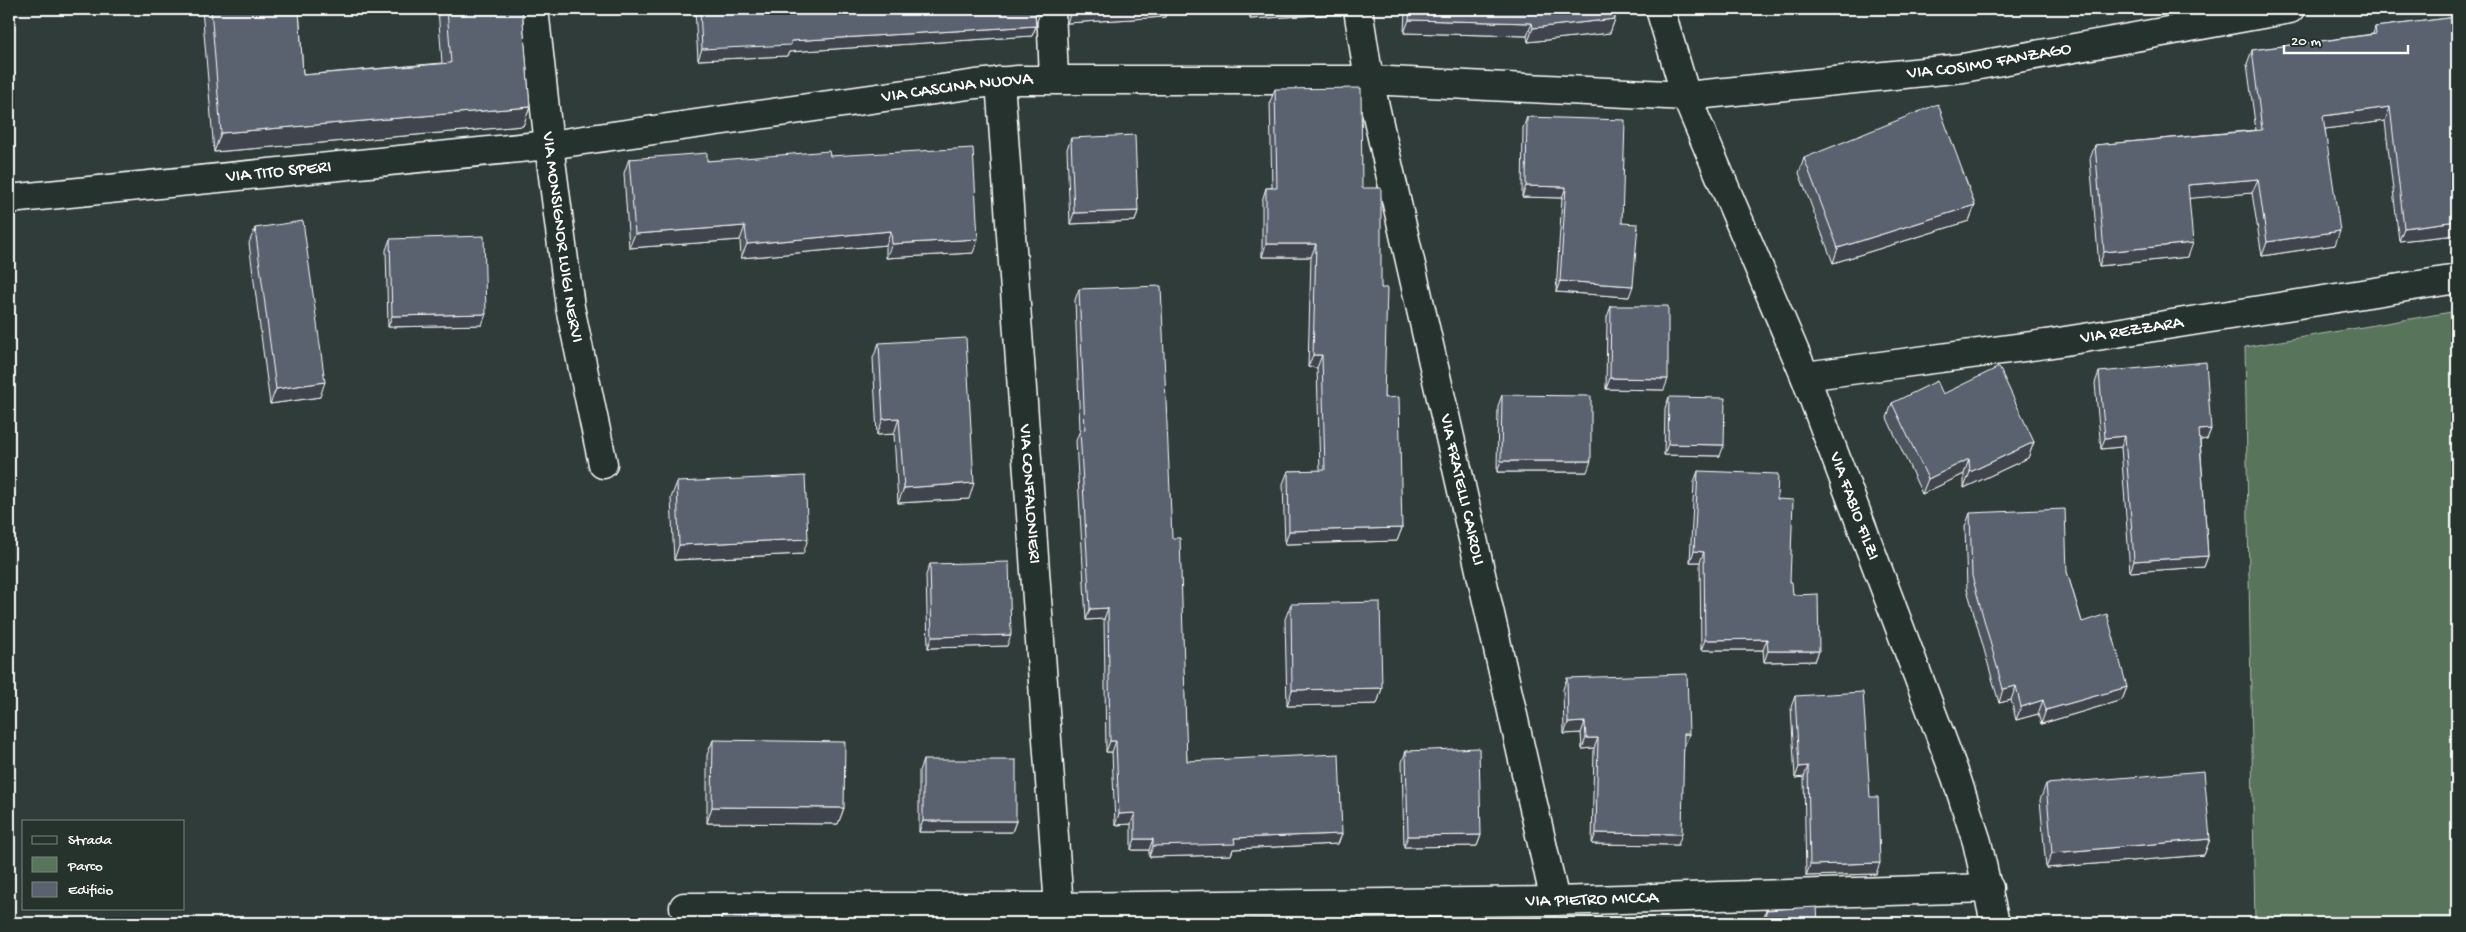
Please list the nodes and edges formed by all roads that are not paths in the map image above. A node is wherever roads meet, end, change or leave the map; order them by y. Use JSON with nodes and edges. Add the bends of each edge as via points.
{"nodes":[{"id":1,"x":534,"y":9,"type":"edge"},
{"id":2,"x":1051,"y":9,"type":"edge"},
{"id":3,"x":1358,"y":9,"type":"edge"},
{"id":4,"x":1660,"y":9,"type":"edge"},
{"id":5,"x":2290,"y":9,"type":"edge"},
{"id":6,"x":1054,"y":78,"type":"junction"},
{"id":7,"x":1369,"y":80,"type":"junction"},
{"id":8,"x":1000,"y":81,"type":"junction"},
{"id":9,"x":1686,"y":96,"type":"junction"},
{"id":10,"x":549,"y":145,"type":"junction"},
{"id":11,"x":9,"y":199,"type":"edge"},
{"id":12,"x":2457,"y":279,"type":"edge"},
{"id":13,"x":1806,"y":376,"type":"junction"},
{"id":14,"x":603,"y":464,"type":"dead end"},
{"id":15,"x":1988,"y":888,"type":"junction"},
{"id":16,"x":1555,"y":902,"type":"junction"},
{"id":17,"x":684,"y":907,"type":"dead end"},
{"id":18,"x":1059,"y":907,"type":"junction"},
{"id":19,"x":1995,"y":923,"type":"edge"}],
"edges":[{"from":1,"to":10,"type":"street","name":"VIA MONSIGNOR LUIGI NERVI"},
{"from":2,"to":6,"type":"street"},
{"from":3,"to":7,"type":"street","name":"VIA FRATELLI CAIROLI"},
{"from":4,"to":9,"type":"street","name":"VIA FABIO FILZI"},
{"from":5,"to":9,"type":"street","name":"VIA COSIMO FANZAGO","via":[[1963,68]]},
{"from":6,"to":7,"type":"street","name":"VIA CASCINA NUOVA"},
{"from":6,"to":8,"type":"street","name":"VIA CASCINA NUOVA"},
{"from":7,"to":9,"type":"street","name":"VIA COSIMO FANZAGO"},
{"from":7,"to":16,"type":"street","name":"VIA FRATELLI CAIROLI"},
{"from":8,"to":10,"type":"street","name":"VIA CASCINA NUOVA"},
{"from":8,"to":18,"type":"street","name":"VIA CONFALONIERI"},
{"from":9,"to":13,"type":"street","name":"VIA FABIO FILZI"},
{"from":10,"to":11,"type":"street","name":"VIA TITO SPERI"},
{"from":10,"to":14,"type":"street","name":"VIA MONSIGNOR LUIGI NERVI","via":[[570,306]]},
{"from":12,"to":13,"type":"street","name":"VIA REZZARA","via":[[2046,344]]},
{"from":13,"to":15,"type":"street","name":"VIA FABIO FILZI","via":[[1959,785]]},
{"from":15,"to":16,"type":"street","name":"VIA PIETRO MICCA"},
{"from":15,"to":19,"type":"street","name":"VIA FABIO FILZI"},
{"from":16,"to":18,"type":"street","name":"VIA PIETRO MICCA"},
{"from":17,"to":18,"type":"street","name":"VIA PIETRO MICCA"}]}
